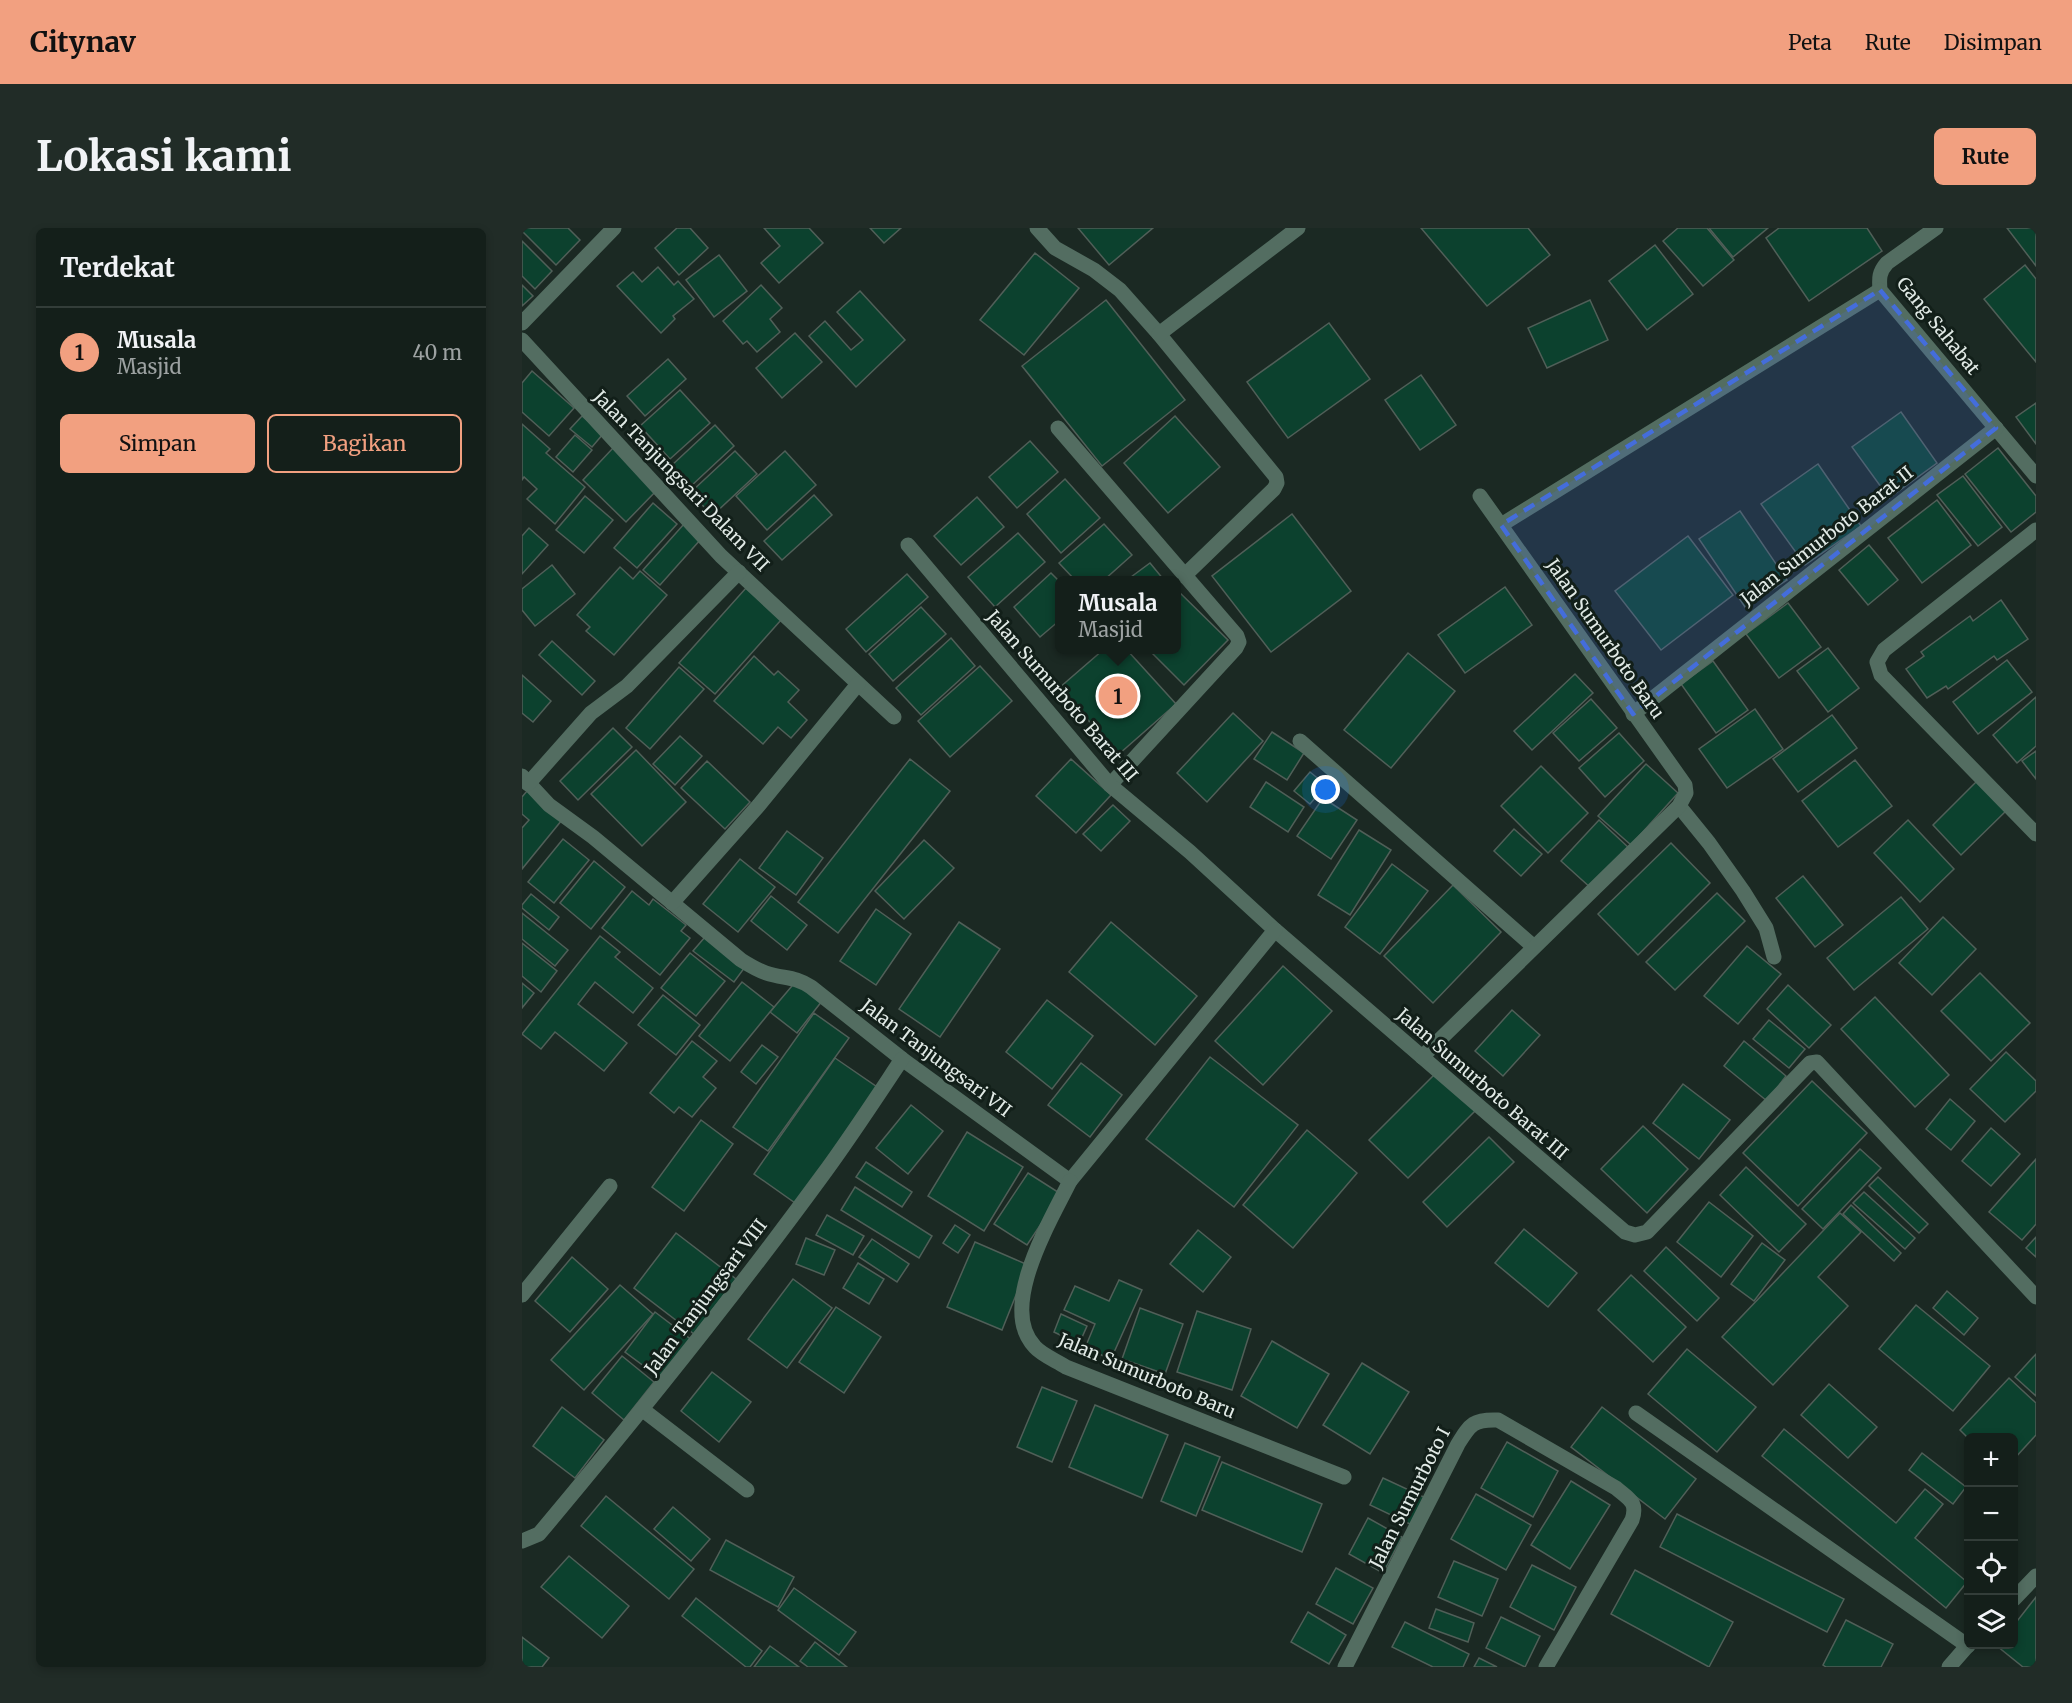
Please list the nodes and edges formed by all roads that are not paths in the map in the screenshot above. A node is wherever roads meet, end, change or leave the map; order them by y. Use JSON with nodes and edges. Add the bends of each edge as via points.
{"nodes":[{"id":1,"x":614,"y":228,"type":"edge"},
{"id":2,"x":1037,"y":228,"type":"edge"},
{"id":3,"x":1298,"y":228,"type":"edge"},
{"id":4,"x":1936,"y":228,"type":"edge"},
{"id":5,"x":1880,"y":290,"type":"junction"},
{"id":6,"x":522,"y":323,"type":"edge"},
{"id":7,"x":1159,"y":334,"type":"junction"},
{"id":8,"x":522,"y":340,"type":"edge"},
{"id":9,"x":1058,"y":428,"type":"dead end"},
{"id":10,"x":1996,"y":428,"type":"junction"},
{"id":11,"x":2036,"y":476,"type":"edge"},
{"id":12,"x":1480,"y":496,"type":"dead end"},
{"id":13,"x":1501,"y":525,"type":"junction"},
{"id":14,"x":2036,"y":530,"type":"edge"},
{"id":15,"x":908,"y":545,"type":"dead end"},
{"id":16,"x":739,"y":573,"type":"junction"},
{"id":17,"x":1184,"y":576,"type":"junction"},
{"id":18,"x":858,"y":684,"type":"junction"},
{"id":19,"x":1633,"y":714,"type":"junction"},
{"id":20,"x":894,"y":717,"type":"dead end"},
{"id":21,"x":1300,"y":741,"type":"dead end"},
{"id":22,"x":525,"y":780,"type":"edge"},
{"id":23,"x":1110,"y":786,"type":"junction"},
{"id":24,"x":1679,"y":807,"type":"junction"},
{"id":25,"x":2036,"y":834,"type":"edge"},
{"id":26,"x":672,"y":903,"type":"junction"},
{"id":27,"x":1275,"y":930,"type":"junction"},
{"id":28,"x":1534,"y":947,"type":"junction"},
{"id":29,"x":1774,"y":957,"type":"dead end"},
{"id":30,"x":1422,"y":1057,"type":"junction"},
{"id":31,"x":902,"y":1059,"type":"junction"},
{"id":32,"x":1070,"y":1181,"type":"junction"},
{"id":33,"x":610,"y":1186,"type":"dead end"},
{"id":34,"x":522,"y":1295,"type":"edge"},
{"id":35,"x":2036,"y":1297,"type":"edge"},
{"id":36,"x":643,"y":1410,"type":"junction"},
{"id":37,"x":1636,"y":1413,"type":"dead end"},
{"id":38,"x":1344,"y":1477,"type":"dead end"},
{"id":39,"x":747,"y":1490,"type":"dead end"},
{"id":40,"x":522,"y":1541,"type":"edge"},
{"id":41,"x":2036,"y":1576,"type":"edge"},
{"id":42,"x":2017,"y":1595,"type":"edge"},
{"id":43,"x":1964,"y":1642,"type":"edge"},
{"id":44,"x":1965,"y":1649,"type":"edge"},
{"id":45,"x":1345,"y":1667,"type":"edge"},
{"id":46,"x":1546,"y":1667,"type":"edge"},
{"id":47,"x":1949,"y":1667,"type":"edge"}],
"edges":[{"from":1,"to":6,"type":"street"},
{"from":2,"to":7,"type":"street","via":[[1055,248],[1120,290]]},
{"from":3,"to":7,"type":"street"},
{"from":4,"to":5,"type":"street","name":"Gang Sahabat","via":[[1887,263],[1881,270]]},
{"from":5,"to":10,"type":"street","name":"Gang Sahabat"},
{"from":5,"to":13,"type":"street"},
{"from":7,"to":17,"type":"street","via":[[1277,483]]},
{"from":8,"to":16,"type":"street","name":"Jalan Tanjungsari Dalam VII"},
{"from":9,"to":17,"type":"street"},
{"from":10,"to":11,"type":"street"},
{"from":10,"to":19,"type":"street","name":"Jalan Sumurboto Barat II"},
{"from":12,"to":13,"type":"street","name":"Jalan Sumurboto Baru"},
{"from":13,"to":19,"type":"street","name":"Jalan Sumurboto Baru"},
{"from":14,"to":25,"type":"street","via":[[1884,650],[1878,662],[1881,675]]},
{"from":15,"to":23,"type":"street","name":"Jalan Sumurboto Barat III"},
{"from":16,"to":18,"type":"street","name":"Jalan Tanjungsari Dalam VII"},
{"from":16,"to":22,"type":"street","via":[[627,686],[591,713]]},
{"from":17,"to":23,"type":"street","via":[[1239,642]]},
{"from":18,"to":20,"type":"street","name":"Jalan Tanjungsari Dalam VII"},
{"from":18,"to":26,"type":"street"},
{"from":19,"to":24,"type":"street","name":"Jalan Sumurboto Baru","via":[[1685,785],[1686,794]]},
{"from":21,"to":28,"type":"street"},
{"from":22,"to":26,"type":"street","name":"Jalan Tanjungsari VII","via":[[549,805]]},
{"from":23,"to":27,"type":"street","name":"Jalan Sumurboto Barat III"},
{"from":24,"to":28,"type":"street"},
{"from":24,"to":29,"type":"street","via":[[1743,891],[1766,928]]},
{"from":26,"to":31,"type":"street","name":"Jalan Tanjungsari VII","via":[[755,969],[801,980],[812,987]]},
{"from":27,"to":30,"type":"street","name":"Jalan Sumurboto Barat III"},
{"from":27,"to":32,"type":"street"},
{"from":28,"to":30,"type":"street"},
{"from":30,"to":35,"type":"street","name":"Jalan Sumurboto Barat III","via":[[1613,1224],[1635,1235],[1647,1232],[1810,1063],[1817,1062]]},
{"from":31,"to":32,"type":"street","name":"Jalan Tanjungsari VII"},
{"from":31,"to":36,"type":"street","name":"Jalan Tanjungsari VIII","via":[[824,1174]]},
{"from":32,"to":38,"type":"street","name":"Jalan Sumurboto Baru","via":[[1035,1253],[1022,1299],[1023,1328],[1035,1348],[1066,1366]]},
{"from":33,"to":34,"type":"street"},
{"from":36,"to":39,"type":"street"},
{"from":36,"to":40,"type":"street","name":"Jalan Tanjungsari VIII","via":[[539,1534]]},
{"from":37,"to":43,"type":"street"},
{"from":41,"to":42,"type":"street"},
{"from":44,"to":47,"type":"street"},
{"from":45,"to":46,"type":"street","name":"Jalan Sumurboto I","via":[[1458,1444],[1475,1422],[1498,1420],[1616,1488],[1632,1501],[1635,1510]]}]}
